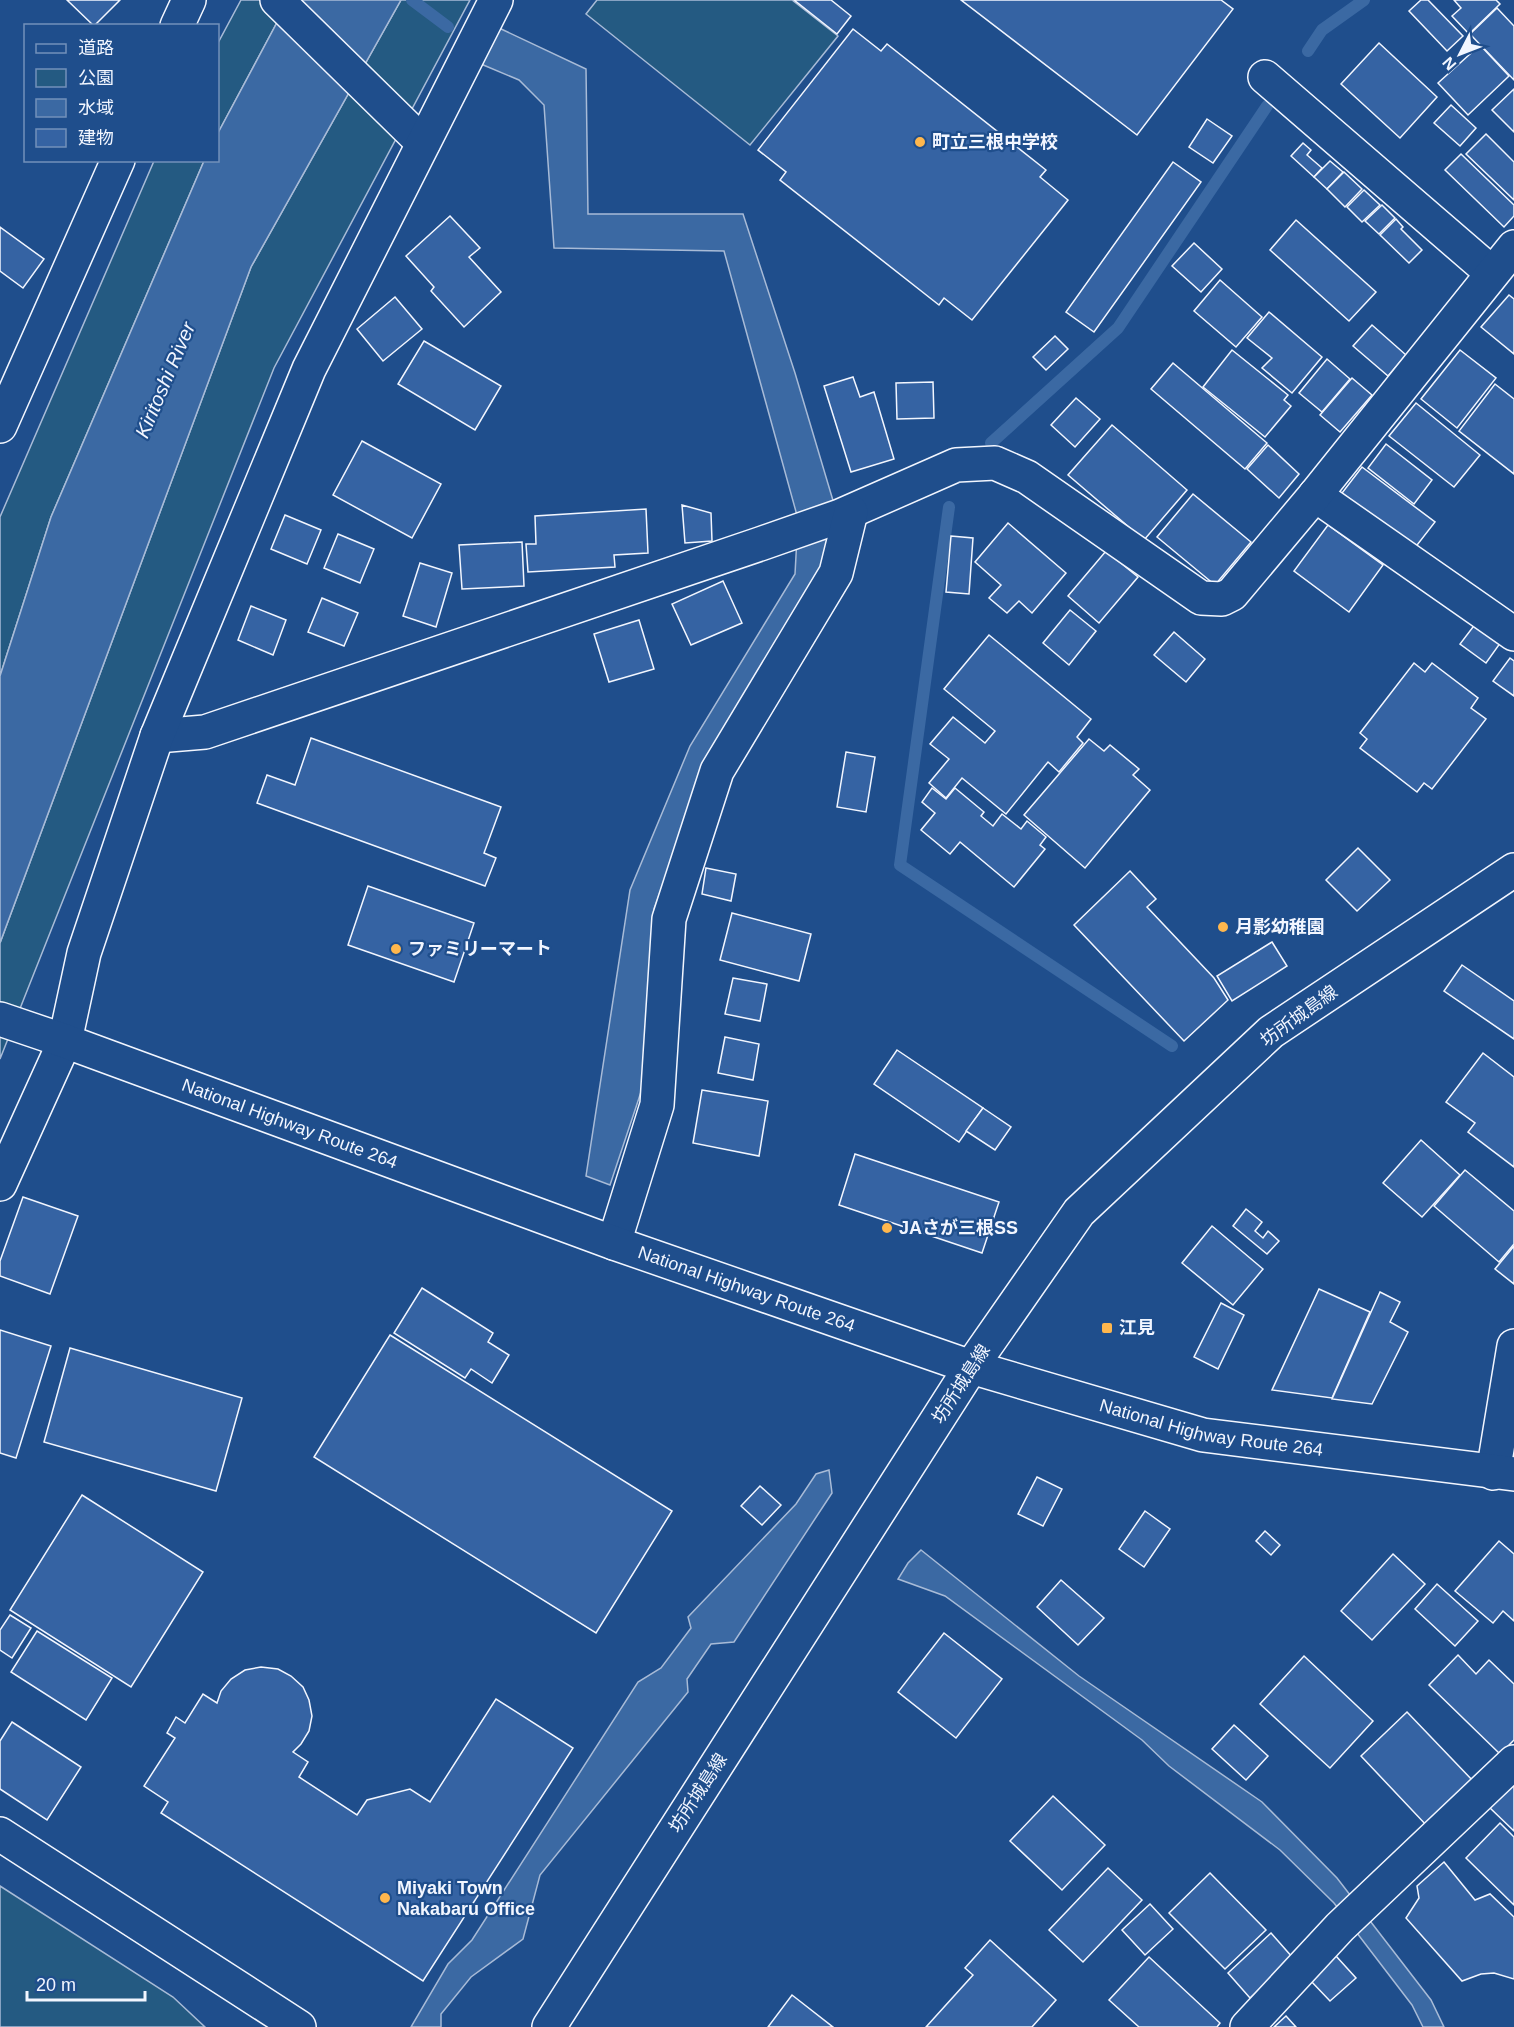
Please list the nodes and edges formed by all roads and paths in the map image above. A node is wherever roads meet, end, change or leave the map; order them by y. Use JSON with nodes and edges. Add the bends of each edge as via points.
{"nodes":[{"id":1,"x":189,"y":0,"type":"edge"},
{"id":2,"x":277,"y":0,"type":"edge"},
{"id":3,"x":496,"y":0,"type":"edge"},
{"id":4,"x":178,"y":24,"type":"edge"},
{"id":5,"x":1265,"y":77,"type":"dead end"},
{"id":6,"x":417,"y":138,"type":"junction"},
{"id":7,"x":117,"y":162,"type":"edge"},
{"id":8,"x":1514,"y":247,"type":"edge"},
{"id":9,"x":1492,"y":273,"type":"junction"},
{"id":10,"x":0,"y":426,"type":"edge"},
{"id":11,"x":1315,"y":495,"type":"junction"},
{"id":12,"x":845,"y":514,"type":"junction"},
{"id":13,"x":1514,"y":634,"type":"edge"},
{"id":14,"x":157,"y":736,"type":"junction"},
{"id":15,"x":1514,"y":870,"type":"edge"},
{"id":16,"x":0,"y":1018,"type":"edge"},
{"id":17,"x":53,"y":1036,"type":"junction"},
{"id":18,"x":0,"y":1184,"type":"edge"},
{"id":19,"x":614,"y":1243,"type":"junction"},
{"id":20,"x":1514,"y":1346,"type":"edge"},
{"id":21,"x":971,"y":1366,"type":"junction"},
{"id":22,"x":1503,"y":1474,"type":"edge"},
{"id":23,"x":1514,"y":1762,"type":"edge"},
{"id":24,"x":0,"y":1834,"type":"edge"},
{"id":25,"x":299,"y":2027,"type":"edge"},
{"id":26,"x":549,"y":2027,"type":"edge"},
{"id":27,"x":1247,"y":2027,"type":"edge"}],
"edges":[{"from":1,"to":4,"type":"main road"},
{"from":2,"to":6,"type":"main road"},
{"from":3,"to":6,"type":"main road"},
{"from":5,"to":9,"type":"main road"},
{"from":6,"to":14,"type":"main road","via":[[309,369]]},
{"from":7,"to":10,"type":"main road"},
{"from":8,"to":9,"type":"main road"},
{"from":9,"to":11,"type":"main road"},
{"from":11,"to":12,"type":"main road","via":[[1232,594],[1222,599],[1201,598],[1027,477],[995,463],[956,465]]},
{"from":11,"to":13,"type":"main road"},
{"from":12,"to":14,"type":"main road","via":[[205,732]]},
{"from":12,"to":19,"type":"main road","via":[[836,573],[717,771],[669,919],[657,1105]]},
{"from":14,"to":17,"type":"main road"},
{"from":15,"to":21,"type":"main road","name":"坊所城島線","via":[[1271,1032],[1079,1212]]},
{"from":16,"to":17,"type":"main road","name":"National Highway Route 264"},
{"from":17,"to":18,"type":"main road"},
{"from":17,"to":19,"type":"main road","name":"National Highway Route 264"},
{"from":19,"to":21,"type":"main road","name":"National Highway Route 264"},
{"from":20,"to":22,"type":"main road"},
{"from":21,"to":22,"type":"main road","name":"National Highway Route 264","via":[[1203,1435]]},
{"from":21,"to":26,"type":"main road","name":"坊所城島線"},
{"from":23,"to":27,"type":"main road","via":[[1340,1927]]},
{"from":24,"to":25,"type":"main road"}]}
